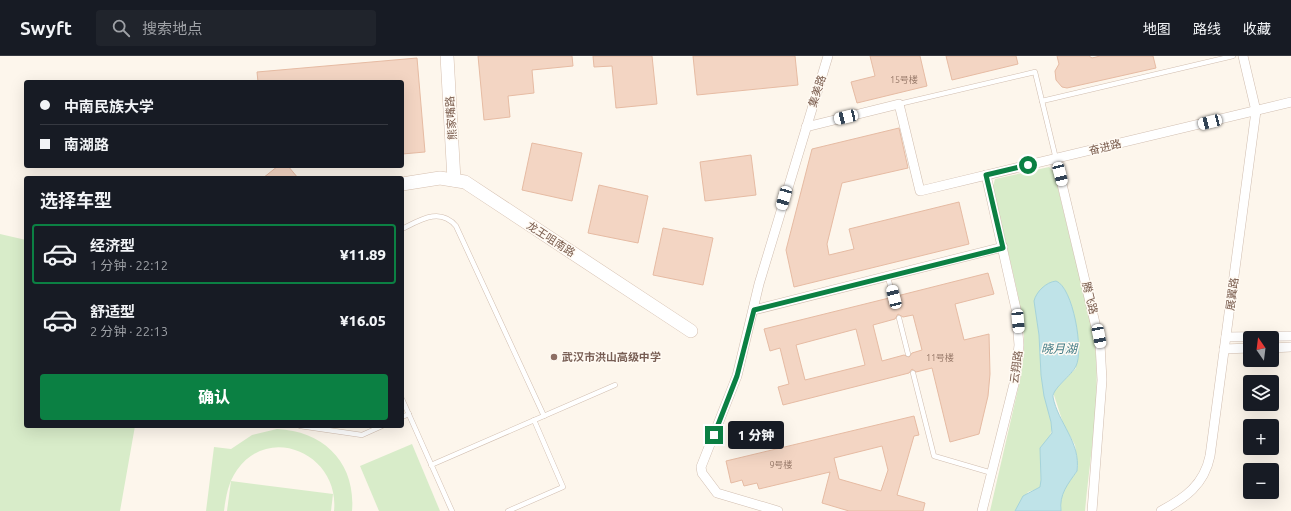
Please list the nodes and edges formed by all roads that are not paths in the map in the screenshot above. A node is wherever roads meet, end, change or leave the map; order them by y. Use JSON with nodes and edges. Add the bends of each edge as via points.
{"nodes":[{"id":1,"x":447,"y":56,"type":"edge"},
{"id":2,"x":828,"y":56,"type":"edge"},
{"id":3,"x":1233,"y":56,"type":"edge"},
{"id":4,"x":1243,"y":56,"type":"edge"},
{"id":5,"x":1042,"y":102,"type":"junction"},
{"id":6,"x":1291,"y":102,"type":"edge"},
{"id":7,"x":899,"y":104,"type":"junction"},
{"id":8,"x":1256,"y":111,"type":"junction"},
{"id":9,"x":806,"y":127,"type":"junction"},
{"id":10,"x":1056,"y":159,"type":"junction"},
{"id":11,"x":986,"y":175,"type":"junction"},
{"id":12,"x":454,"y":180,"type":"junction"},
{"id":13,"x":404,"y":184,"type":"edge"},
{"id":14,"x":404,"y":228,"type":"edge"},
{"id":15,"x":1003,"y":248,"type":"junction"},
{"id":16,"x":888,"y":276,"type":"junction"},
{"id":17,"x":894,"y":297,"type":"dead end"},
{"id":18,"x":754,"y":310,"type":"junction"},
{"id":19,"x":899,"y":318,"type":"dead end"},
{"id":20,"x":691,"y":331,"type":"dead end"},
{"id":21,"x":1291,"y":336,"type":"edge"},
{"id":22,"x":1226,"y":337,"type":"junction"},
{"id":23,"x":1291,"y":347,"type":"edge"},
{"id":24,"x":1243,"y":348,"type":"edge"},
{"id":25,"x":1279,"y":348,"type":"edge"},
{"id":26,"x":1224,"y":349,"type":"junction"},
{"id":27,"x":908,"y":354,"type":"dead end"},
{"id":28,"x":912,"y":372,"type":"dead end"},
{"id":29,"x":615,"y":385,"type":"dead end"},
{"id":30,"x":404,"y":403,"type":"edge"},
{"id":31,"x":409,"y":414,"type":"junction"},
{"id":32,"x":404,"y":416,"type":"edge"},
{"id":33,"x":544,"y":416,"type":"junction"},
{"id":34,"x":534,"y":420,"type":"junction"},
{"id":35,"x":316,"y":428,"type":"edge"},
{"id":36,"x":350,"y":428,"type":"edge"},
{"id":37,"x":378,"y":428,"type":"edge"},
{"id":38,"x":349,"y":432,"type":"junction"},
{"id":39,"x":431,"y":465,"type":"junction"},
{"id":40,"x":992,"y":473,"type":"junction"},
{"id":41,"x":452,"y":511,"type":"edge"},
{"id":42,"x":508,"y":511,"type":"edge"},
{"id":43,"x":778,"y":511,"type":"edge"},
{"id":44,"x":982,"y":511,"type":"edge"},
{"id":45,"x":1092,"y":511,"type":"edge"},
{"id":46,"x":1161,"y":511,"type":"edge"}],
"edges":[{"from":1,"to":12,"type":"street","name":"熊家嘴路"},
{"from":2,"to":9,"type":"street","name":"集美路"},
{"from":3,"to":5,"type":"lane"},
{"from":4,"to":8,"type":"street","name":"展翼路"},
{"from":5,"to":7,"type":"lane","via":[[1035,72]]},
{"from":5,"to":10,"type":"lane"},
{"from":6,"to":8,"type":"street","name":"奋进路"},
{"from":7,"to":9,"type":"street"},
{"from":7,"to":11,"type":"street","name":"奋进路","via":[[920,191]]},
{"from":8,"to":10,"type":"street","name":"奋进路"},
{"from":8,"to":22,"type":"street","name":"展翼路"},
{"from":9,"to":18,"type":"street","name":"集美路","via":[[759,284]]},
{"from":10,"to":11,"type":"street","name":"奋进路"},
{"from":10,"to":45,"type":"street","name":"腾飞路","via":[[1100,344],[1102,380]]},
{"from":11,"to":15,"type":"street","name":"云翔路"},
{"from":12,"to":13,"type":"street","name":"龙王咀南路","via":[[440,178]]},
{"from":12,"to":20,"type":"street","name":"龙王咀南路","via":[[465,182]]},
{"from":14,"to":33,"type":"lane","via":[[433,216],[444,217],[456,226]]},
{"from":15,"to":16,"type":"street"},
{"from":15,"to":40,"type":"street","name":"云翔路","via":[[1018,321],[1018,356],[1015,380]]},
{"from":16,"to":17,"type":"lane"},
{"from":16,"to":18,"type":"street"},
{"from":18,"to":43,"type":"street","name":"集美路","via":[[737,376],[701,470],[716,494]]},
{"from":19,"to":27,"type":"lane"},
{"from":21,"to":22,"type":"street"},
{"from":22,"to":26,"type":"street","name":"展翼路"},
{"from":23,"to":25,"type":"street"},
{"from":24,"to":26,"type":"street"},
{"from":26,"to":46,"type":"street","name":"展翼路","via":[[1206,470],[1187,496]]},
{"from":28,"to":40,"type":"lane","via":[[934,456]]},
{"from":29,"to":33,"type":"lane"},
{"from":30,"to":31,"type":"lane"},
{"from":31,"to":32,"type":"lane"},
{"from":31,"to":39,"type":"lane"},
{"from":33,"to":34,"type":"lane"},
{"from":34,"to":39,"type":"lane"},
{"from":34,"to":42,"type":"lane","via":[[563,487]]},
{"from":35,"to":38,"type":"lane"},
{"from":36,"to":38,"type":"lane"},
{"from":37,"to":38,"type":"lane","via":[[362,435]]},
{"from":39,"to":41,"type":"lane"},
{"from":40,"to":44,"type":"street","name":"云翔路"}]}
